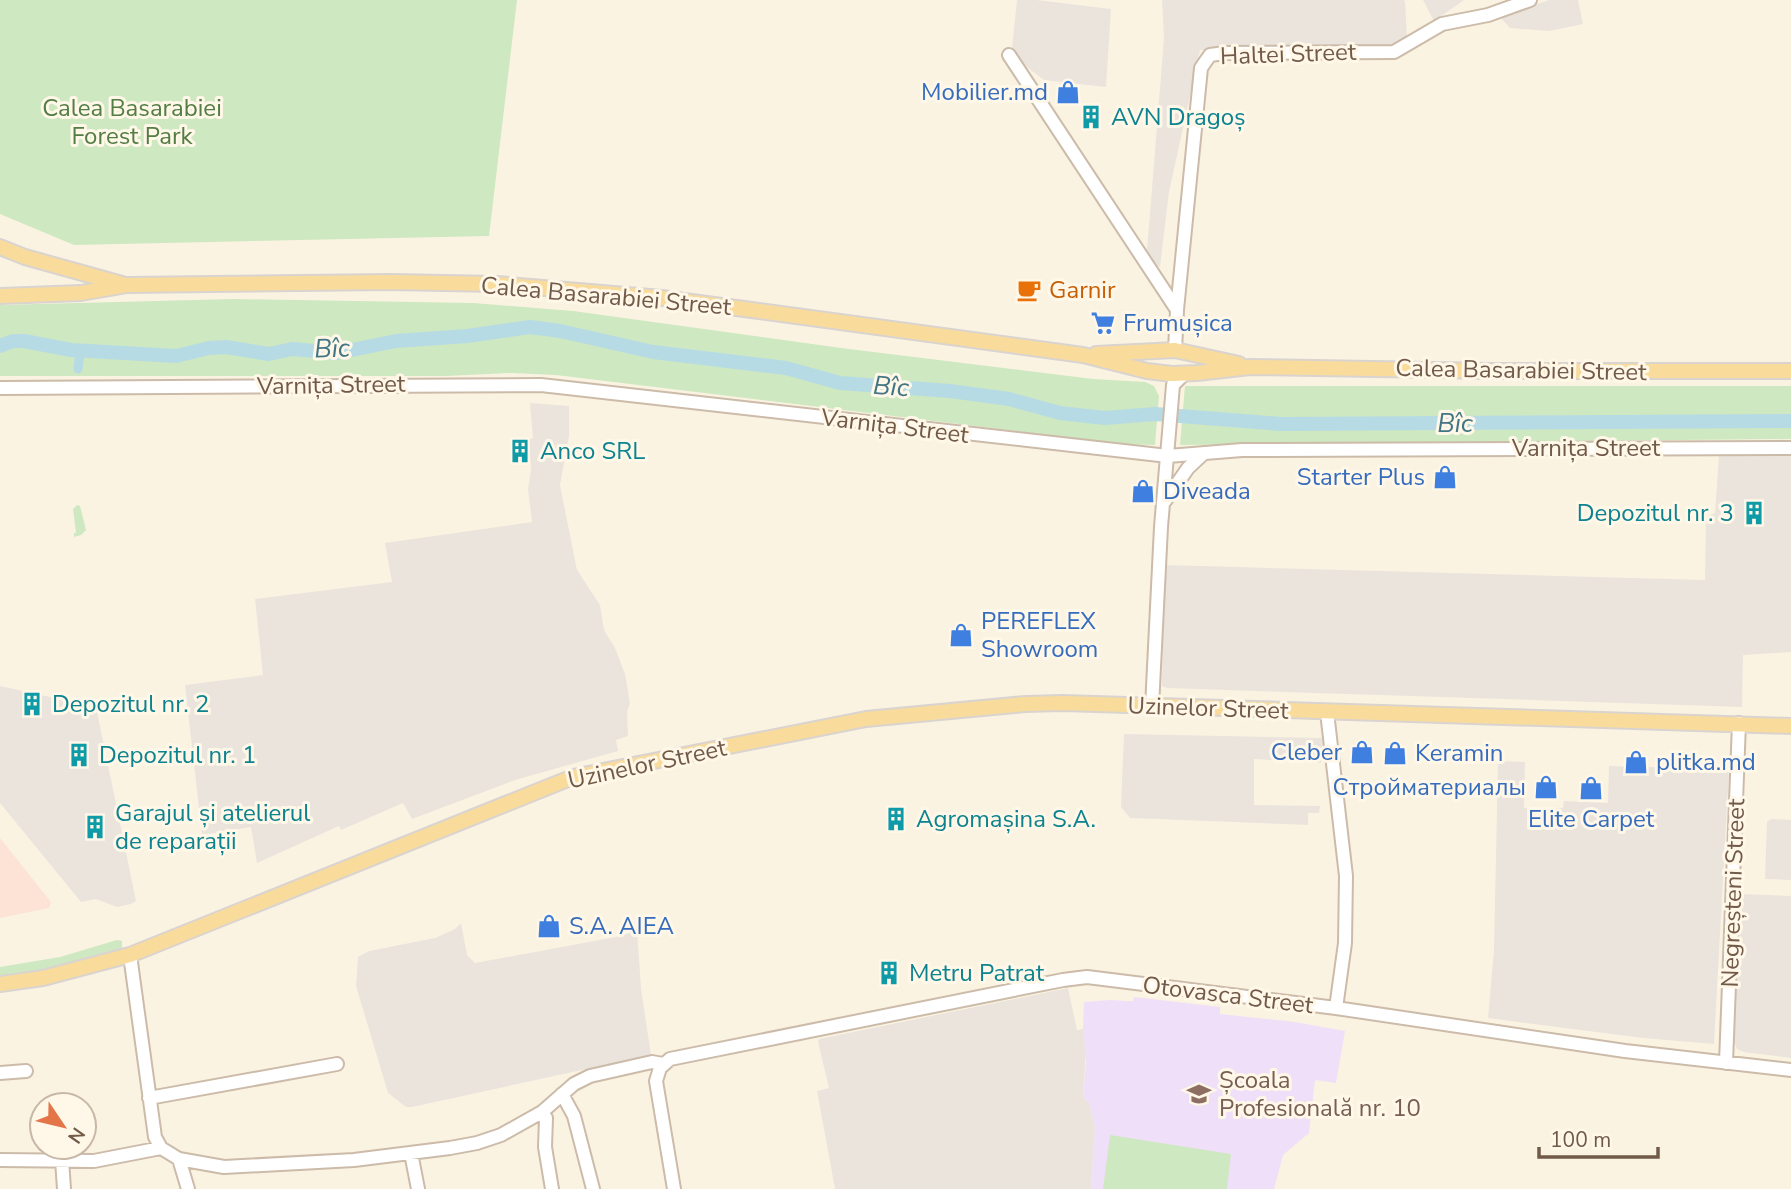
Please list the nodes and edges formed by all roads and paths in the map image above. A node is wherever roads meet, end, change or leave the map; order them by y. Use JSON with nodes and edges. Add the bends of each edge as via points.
{"nodes":[{"id":1,"x":1530,"y":0,"type":"edge"},
{"id":2,"x":1009,"y":55,"type":"dead end"},
{"id":3,"x":0,"y":247,"type":"edge"},
{"id":4,"x":127,"y":285,"type":"junction"},
{"id":5,"x":0,"y":296,"type":"edge"},
{"id":6,"x":1177,"y":310,"type":"junction"},
{"id":7,"x":1175,"y":351,"type":"junction"},
{"id":8,"x":1083,"y":355,"type":"junction"},
{"id":9,"x":1251,"y":367,"type":"junction"},
{"id":10,"x":1791,"y":371,"type":"edge"},
{"id":11,"x":1162,"y":372,"type":"junction"},
{"id":12,"x":1184,"y":374,"type":"junction"},
{"id":13,"x":0,"y":388,"type":"edge"},
{"id":14,"x":1172,"y":389,"type":"junction"},
{"id":15,"x":1791,"y":447,"type":"edge"},
{"id":16,"x":1168,"y":451,"type":"junction"},
{"id":17,"x":1205,"y":453,"type":"junction"},
{"id":18,"x":1141,"y":454,"type":"junction"},
{"id":19,"x":1164,"y":483,"type":"junction"},
{"id":20,"x":1163,"y":504,"type":"junction"},
{"id":21,"x":1152,"y":707,"type":"junction"},
{"id":22,"x":1327,"y":712,"type":"junction"},
{"id":23,"x":1739,"y":723,"type":"junction"},
{"id":24,"x":1791,"y":726,"type":"edge"},
{"id":25,"x":130,"y":955,"type":"junction"},
{"id":26,"x":0,"y":984,"type":"edge"},
{"id":27,"x":1336,"y":1008,"type":"junction"},
{"id":28,"x":667,"y":1061,"type":"junction"},
{"id":29,"x":1726,"y":1063,"type":"junction"},
{"id":30,"x":337,"y":1064,"type":"dead end"},
{"id":31,"x":1791,"y":1070,"type":"edge"},
{"id":32,"x":26,"y":1072,"type":"dead end"},
{"id":33,"x":0,"y":1073,"type":"edge"},
{"id":34,"x":562,"y":1094,"type":"junction"},
{"id":35,"x":149,"y":1098,"type":"junction"},
{"id":36,"x":542,"y":1112,"type":"junction"},
{"id":37,"x":161,"y":1148,"type":"junction"},
{"id":38,"x":411,"y":1153,"type":"junction"},
{"id":39,"x":179,"y":1159,"type":"junction"},
{"id":40,"x":0,"y":1160,"type":"edge"},
{"id":41,"x":28,"y":1160,"type":"edge"},
{"id":42,"x":98,"y":1160,"type":"edge"},
{"id":43,"x":62,"y":1161,"type":"edge"},
{"id":44,"x":64,"y":1189,"type":"edge"},
{"id":45,"x":188,"y":1189,"type":"edge"},
{"id":46,"x":418,"y":1189,"type":"edge"},
{"id":47,"x":552,"y":1189,"type":"edge"},
{"id":48,"x":593,"y":1189,"type":"edge"},
{"id":49,"x":674,"y":1189,"type":"edge"}],
"edges":[{"from":1,"to":6,"type":"street","name":"Haltei Street","via":[[1442,24],[1394,52],[1210,55],[1201,68]]},
{"from":2,"to":6,"type":"street"},
{"from":3,"to":4,"type":"main road","name":"Calea Basarabiei Street"},
{"from":4,"to":5,"type":"main road","name":"Calea Basarabiei Street","via":[[81,293]]},
{"from":4,"to":8,"type":"main road","name":"Calea Basarabiei Street","via":[[390,282],[569,289]]},
{"from":6,"to":7,"type":"street","name":"Haltei Street"},
{"from":7,"to":8,"type":"main road","name":"Calea Basarabiei Street"},
{"from":7,"to":9,"type":"main road","name":"Calea Basarabiei Street"},
{"from":7,"to":11,"type":"main road","via":[[1161,362]]},
{"from":7,"to":12,"type":"main road","via":[[1186,363]]},
{"from":8,"to":11,"type":"main road","name":"Calea Basarabiei Street"},
{"from":9,"to":10,"type":"main road","name":"Calea Basarabiei Street"},
{"from":9,"to":12,"type":"main road","name":"Calea Basarabiei Street"},
{"from":11,"to":12,"type":"main road","name":"Calea Basarabiei Street"},
{"from":11,"to":14,"type":"street"},
{"from":12,"to":14,"type":"street"},
{"from":13,"to":18,"type":"street","name":"Varnița Street","via":[[541,385]]},
{"from":14,"to":16,"type":"street"},
{"from":15,"to":17,"type":"street","name":"Varnița Street"},
{"from":16,"to":17,"type":"street","name":"Varnița Street"},
{"from":16,"to":18,"type":"street","name":"Varnița Street"},
{"from":16,"to":19,"type":"street"},
{"from":17,"to":20,"type":"street","via":[[1180,477]]},
{"from":18,"to":19,"type":"street","via":[[1156,465]]},
{"from":19,"to":20,"type":"street"},
{"from":20,"to":21,"type":"street"},
{"from":21,"to":22,"type":"main road","name":"Uzinelor Street"},
{"from":21,"to":25,"type":"main road","name":"Uzinelor Street","via":[[1025,704],[866,719],[573,777]]},
{"from":22,"to":23,"type":"main road","name":"Uzinelor Street"},
{"from":22,"to":27,"type":"street","via":[[1346,876],[1345,943]]},
{"from":23,"to":24,"type":"main road","name":"Uzinelor Street"},
{"from":23,"to":29,"type":"street","name":"Negreșteni Street"},
{"from":25,"to":26,"type":"main road","name":"Uzinelor Street","via":[[43,978]]},
{"from":25,"to":35,"type":"street"},
{"from":27,"to":28,"type":"street","name":"Otovasca Street","via":[[1080,977]]},
{"from":27,"to":29,"type":"street","name":"Otovasca Street"},
{"from":28,"to":34,"type":"street","name":"Otovasca Street","via":[[590,1076]]},
{"from":28,"to":49,"type":"street","via":[[656,1081]]},
{"from":29,"to":31,"type":"street","name":"Otovasca Street"},
{"from":30,"to":35,"type":"street"},
{"from":32,"to":33,"type":"street"},
{"from":34,"to":36,"type":"street","name":"Otovasca Street"},
{"from":34,"to":48,"type":"street","via":[[576,1123]]},
{"from":35,"to":37,"type":"street"},
{"from":36,"to":38,"type":"street","name":"Otovasca Street","via":[[477,1143]]},
{"from":36,"to":47,"type":"street"},
{"from":37,"to":39,"type":"street"},
{"from":37,"to":42,"type":"street"},
{"from":38,"to":39,"type":"street","name":"Otovasca Street","via":[[224,1167]]},
{"from":38,"to":46,"type":"street"},
{"from":39,"to":45,"type":"street"},
{"from":40,"to":41,"type":"street"},
{"from":43,"to":44,"type":"street"}]}
